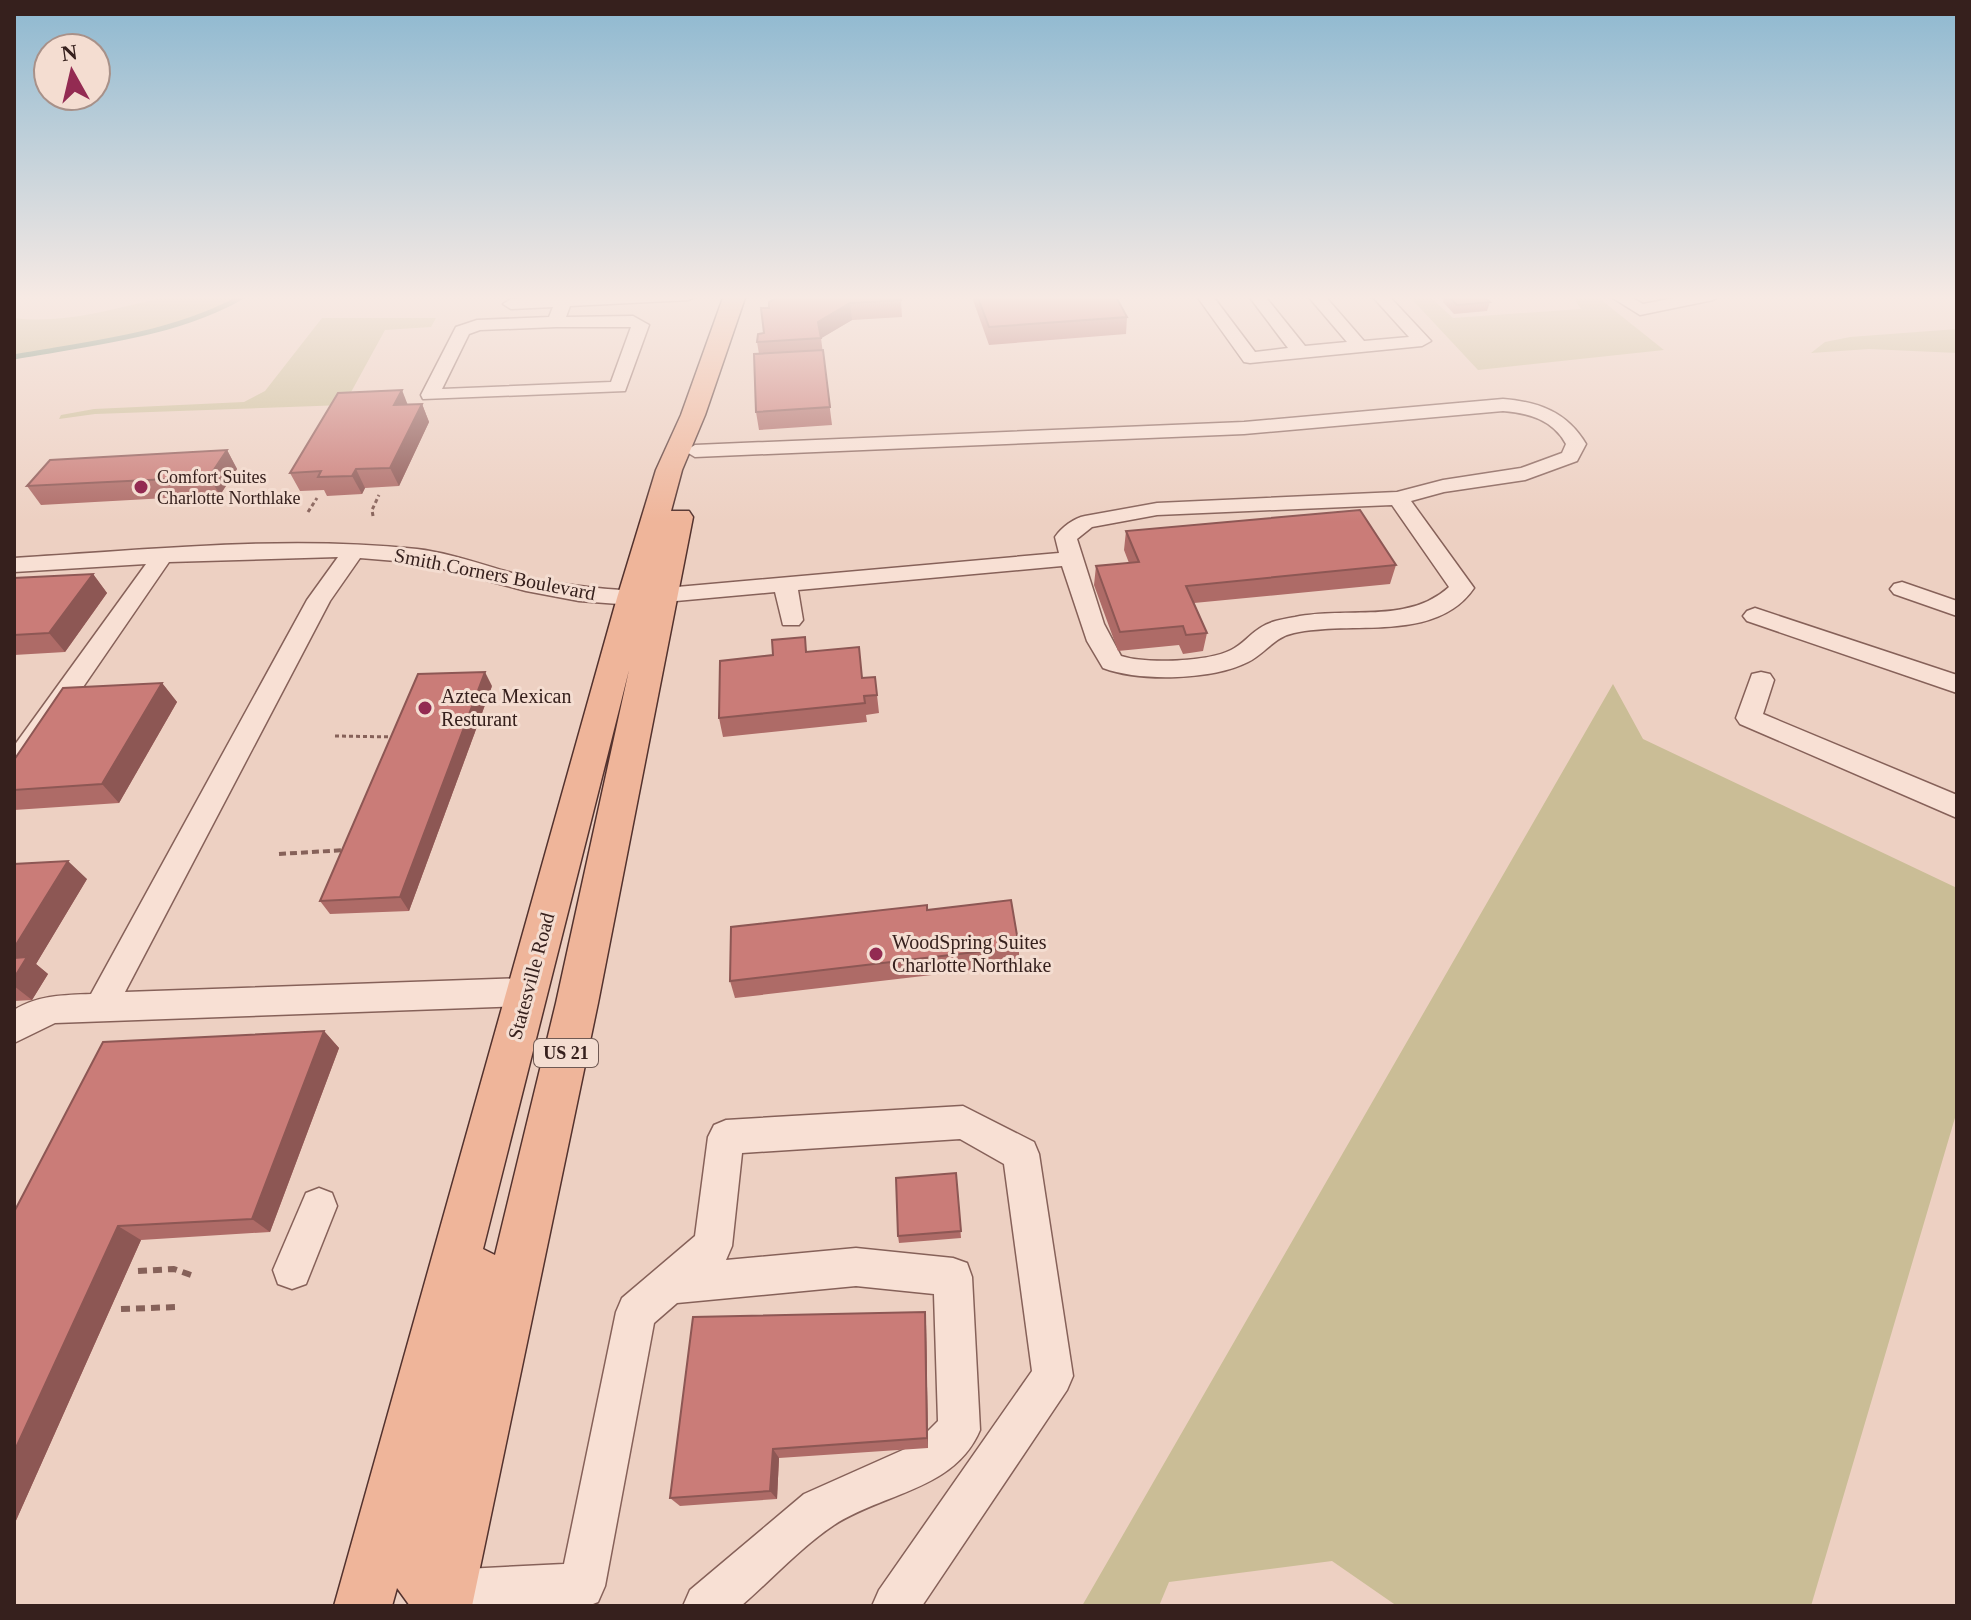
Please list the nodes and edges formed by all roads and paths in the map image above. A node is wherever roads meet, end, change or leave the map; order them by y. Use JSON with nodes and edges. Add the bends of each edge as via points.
{"nodes":[{"id":1,"x":442,"y":371,"type":"edge"},
{"id":2,"x":624,"y":371,"type":"edge"},
{"id":3,"x":709,"y":371,"type":"edge"},
{"id":4,"x":713,"y":371,"type":"edge"},
{"id":5,"x":695,"y":451,"type":"junction"},
{"id":6,"x":379,"y":495,"type":"dead end"},
{"id":7,"x":317,"y":498,"type":"edge"},
{"id":8,"x":1398,"y":498,"type":"junction"},
{"id":9,"x":308,"y":512,"type":"dead end"},
{"id":10,"x":373,"y":516,"type":"dead end"},
{"id":11,"x":354,"y":551,"type":"junction"},
{"id":12,"x":163,"y":555,"type":"junction"},
{"id":13,"x":1070,"y":559,"type":"junction"},
{"id":14,"x":14,"y":565,"type":"edge"},
{"id":15,"x":786,"y":586,"type":"junction"},
{"id":16,"x":1902,"y":589,"type":"dead end"},
{"id":17,"x":646,"y":597,"type":"junction"},
{"id":18,"x":1957,"y":609,"type":"edge"},
{"id":19,"x":1755,"y":616,"type":"dead end"},
{"id":20,"x":791,"y":620,"type":"dead end"},
{"id":21,"x":1761,"y":680,"type":"dead end"},
{"id":22,"x":1957,"y":684,"type":"edge"},
{"id":23,"x":335,"y":736,"type":"dead end"},
{"id":24,"x":399,"y":737,"type":"edge"},
{"id":25,"x":14,"y":766,"type":"edge"},
{"id":26,"x":1957,"y":807,"type":"edge"},
{"id":27,"x":352,"y":849,"type":"edge"},
{"id":28,"x":279,"y":854,"type":"dead end"},
{"id":29,"x":526,"y":992,"type":"junction"},
{"id":30,"x":100,"y":1008,"type":"junction"},
{"id":31,"x":14,"y":1028,"type":"edge"},
{"id":32,"x":319,"y":1206,"type":"dead end"},
{"id":33,"x":452,"y":1267,"type":"junction"},
{"id":34,"x":292,"y":1270,"type":"dead end"},
{"id":35,"x":138,"y":1271,"type":"dead end"},
{"id":36,"x":191,"y":1275,"type":"dead end"},
{"id":37,"x":669,"y":1284,"type":"junction"},
{"id":38,"x":177,"y":1307,"type":"dead end"},
{"id":39,"x":121,"y":1309,"type":"dead end"},
{"id":40,"x":434,"y":1341,"type":"junction"},
{"id":41,"x":480,"y":1428,"type":"junction"},
{"id":42,"x":444,"y":1599,"type":"edge"},
{"id":43,"x":363,"y":1606,"type":"edge"},
{"id":44,"x":706,"y":1606,"type":"edge"},
{"id":45,"x":895,"y":1606,"type":"edge"}],
"edges":[{"from":1,"to":2,"type":"street","via":[[430,395],[618,387]]},
{"from":3,"to":17,"type":"main road","name":"Statesville Road","number":"US 21","via":[[669,470]]},
{"from":4,"to":5,"type":"main road","name":"Statesville Road","number":"US 21"},
{"from":5,"to":8,"type":"street","via":[[1244,428],[1503,405],[1549,415],[1576,444],[1570,457],[1525,474]]},
{"from":5,"to":17,"type":"main road","name":"Statesville Road","number":"US 21"},
{"from":6,"to":10,"type":"path"},
{"from":7,"to":9,"type":"path"},
{"from":8,"to":13,"type":"street","via":[[1119,514],[1085,522],[1066,537]]},
{"from":8,"to":13,"type":"street","via":[[1462,588],[1453,600],[1427,613],[1278,629],[1235,659],[1146,668],[1111,662]]},
{"from":11,"to":12,"type":"street","name":"Smith Corners Boulevard"},
{"from":11,"to":17,"type":"street","name":"Smith Corners Boulevard","via":[[421,556],[579,594]]},
{"from":11,"to":30,"type":"street","via":[[319,600]]},
{"from":12,"to":14,"type":"street","name":"Smith Corners Boulevard"},
{"from":12,"to":25,"type":"street"},
{"from":13,"to":15,"type":"street","name":"Smith Corners Boulevard"},
{"from":15,"to":17,"type":"street","name":"Smith Corners Boulevard"},
{"from":15,"to":20,"type":"street"},
{"from":16,"to":18,"type":"street"},
{"from":17,"to":29,"type":"main road","name":"Statesville Road","number":"US 21"},
{"from":17,"to":41,"type":"main road","name":"Statesville Road","number":"US 21","via":[[606,869]]},
{"from":19,"to":22,"type":"street"},
{"from":21,"to":26,"type":"street","via":[[1749,718]]},
{"from":23,"to":24,"type":"path"},
{"from":27,"to":28,"type":"path"},
{"from":29,"to":30,"type":"street"},
{"from":29,"to":33,"type":"main road","name":"Statesville Road","number":"US 21"},
{"from":30,"to":31,"type":"street","via":[[55,1009]]},
{"from":32,"to":34,"type":"street"},
{"from":33,"to":40,"type":"main road","name":"Statesville Road","number":"US 21"},
{"from":33,"to":41,"type":"main road","via":[[485,1277],[469,1370]]},
{"from":35,"to":36,"type":"path","via":[[174,1269]]},
{"from":37,"to":42,"type":"street","via":[[636,1312],[582,1586]]},
{"from":37,"to":44,"type":"street","via":[[856,1267],[953,1277],[959,1430],[929,1460],[819,1509]]},
{"from":37,"to":45,"type":"street","via":[[713,1246],[726,1137],[963,1122],[1021,1154],[1053,1376]]},
{"from":38,"to":39,"type":"path"},
{"from":40,"to":42,"type":"main road","via":[[439,1477],[420,1573]]},
{"from":40,"to":43,"type":"main road","name":"Statesville Road","number":"US 21"},
{"from":41,"to":42,"type":"main road","name":"Statesville Road","number":"US 21"}]}
